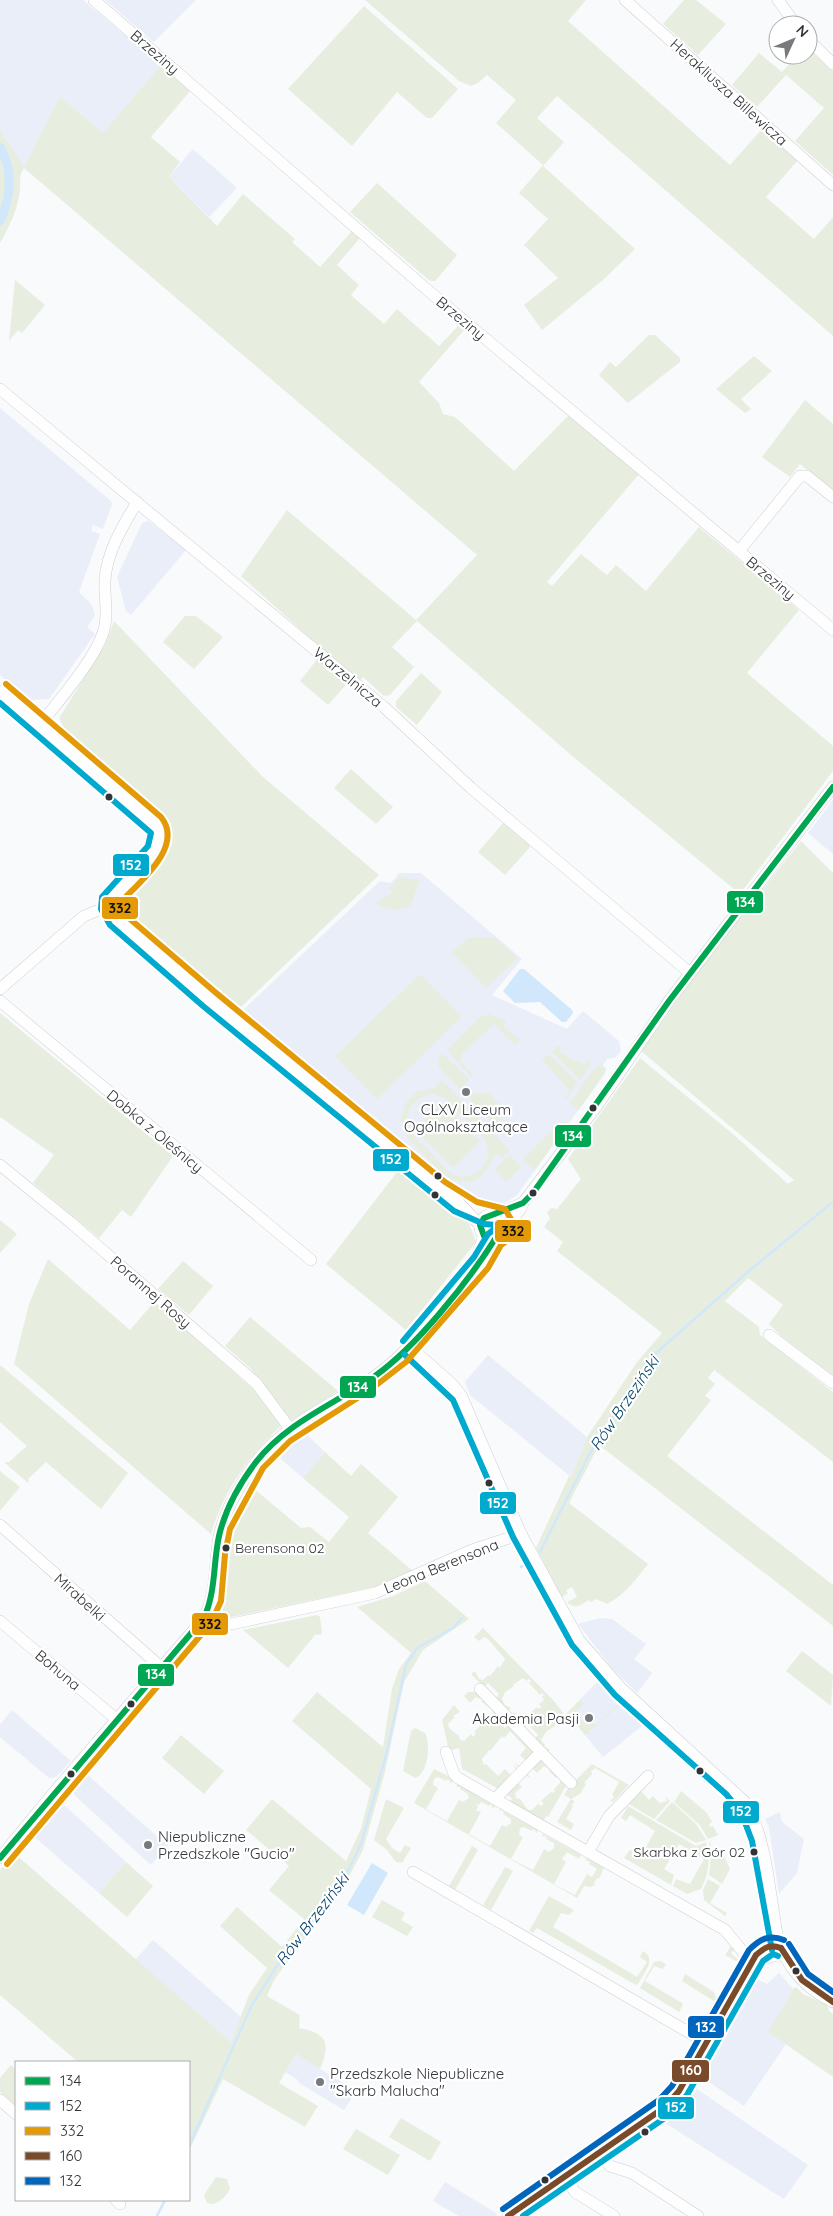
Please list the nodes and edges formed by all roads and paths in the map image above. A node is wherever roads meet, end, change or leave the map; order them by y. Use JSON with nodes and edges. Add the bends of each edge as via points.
{"nodes":[{"id":1,"x":94,"y":0,"type":"edge"},
{"id":2,"x":625,"y":0,"type":"edge"},
{"id":3,"x":778,"y":0,"type":"edge"},
{"id":4,"x":789,"y":15,"type":"edge"},
{"id":5,"x":818,"y":49,"type":"edge"},
{"id":6,"x":833,"y":64,"type":"edge"},
{"id":7,"x":833,"y":184,"type":"edge"},
{"id":8,"x":0,"y":388,"type":"edge"},
{"id":9,"x":833,"y":497,"type":"edge"},
{"id":10,"x":138,"y":502,"type":"junction"},
{"id":11,"x":739,"y":552,"type":"junction"},
{"id":12,"x":833,"y":630,"type":"edge"},
{"id":13,"x":0,"y":691,"type":"edge"},
{"id":14,"x":40,"y":725,"type":"junction"},
{"id":15,"x":833,"y":788,"type":"edge"},
{"id":16,"x":109,"y":906,"type":"junction"},
{"id":17,"x":690,"y":973,"type":"junction"},
{"id":18,"x":0,"y":989,"type":"edge"},
{"id":19,"x":0,"y":1001,"type":"edge"},
{"id":20,"x":0,"y":1165,"type":"edge"},
{"id":21,"x":523,"y":1203,"type":"junction"},
{"id":22,"x":489,"y":1226,"type":"junction"},
{"id":23,"x":506,"y":1226,"type":"junction"},
{"id":24,"x":311,"y":1260,"type":"dead end"},
{"id":25,"x":769,"y":1334,"type":"dead end"},
{"id":26,"x":410,"y":1347,"type":"junction"},
{"id":27,"x":833,"y":1383,"type":"edge"},
{"id":28,"x":291,"y":1430,"type":"junction"},
{"id":29,"x":0,"y":1525,"type":"edge"},
{"id":30,"x":521,"y":1534,"type":"junction"},
{"id":31,"x":204,"y":1618,"type":"junction"},
{"id":32,"x":0,"y":1621,"type":"edge"},
{"id":33,"x":161,"y":1667,"type":"junction"},
{"id":34,"x":480,"y":1689,"type":"dead end"},
{"id":35,"x":116,"y":1719,"type":"junction"},
{"id":36,"x":446,"y":1752,"type":"dead end"},
{"id":37,"x":541,"y":1752,"type":"junction"},
{"id":38,"x":648,"y":1776,"type":"dead end"},
{"id":39,"x":571,"y":1783,"type":"dead end"},
{"id":40,"x":495,"y":1799,"type":"junction"},
{"id":41,"x":588,"y":1852,"type":"junction"},
{"id":42,"x":0,"y":1858,"type":"edge"},
{"id":43,"x":413,"y":1872,"type":"dead end"},
{"id":44,"x":781,"y":1948,"type":"junction"},
{"id":45,"x":744,"y":1952,"type":"dead end"},
{"id":46,"x":833,"y":2002,"type":"edge"},
{"id":47,"x":707,"y":2043,"type":"junction"},
{"id":48,"x":0,"y":2100,"type":"edge"},
{"id":49,"x":15,"y":2113,"type":"edge"},
{"id":50,"x":601,"y":2153,"type":"junction"},
{"id":51,"x":571,"y":2186,"type":"dead end"},
{"id":52,"x":508,"y":2216,"type":"edge"},
{"id":53,"x":614,"y":2216,"type":"edge"},
{"id":54,"x":698,"y":2216,"type":"edge"}],
"edges":[{"from":1,"to":11,"type":"street","name":"Brzeziny","via":[[431,293]]},
{"from":2,"to":7,"type":"street","name":"Herakliusza Billewicza"},
{"from":3,"to":4,"type":"street"},
{"from":5,"to":6,"type":"street"},
{"from":8,"to":10,"type":"street","name":"Warzelnicza"},
{"from":9,"to":11,"type":"street","via":[[807,476],[800,476]]},
{"from":10,"to":14,"type":"street","via":[[116,539],[106,568],[106,617],[102,634],[92,655]]},
{"from":10,"to":17,"type":"street","name":"Warzelnicza","via":[[384,707],[471,788]]},
{"from":11,"to":12,"type":"street","name":"Brzeziny"},
{"from":13,"to":14,"type":"street"},
{"from":14,"to":16,"type":"street","via":[[160,831],[155,851],[113,896]]},
{"from":15,"to":17,"type":"street"},
{"from":16,"to":18,"type":"street","via":[[84,916]]},
{"from":16,"to":22,"type":"street","via":[[116,919],[144,944]]},
{"from":17,"to":21,"type":"street"},
{"from":19,"to":24,"type":"street","name":"Dobka z Oleśnicy"},
{"from":20,"to":28,"type":"street","name":"Porannej Rosy","via":[[78,1228],[256,1383]]},
{"from":21,"to":22,"type":"street"},
{"from":21,"to":23,"type":"street"},
{"from":22,"to":23,"type":"street","via":[[503,1219]]},
{"from":22,"to":23,"type":"street","via":[[504,1233]]},
{"from":22,"to":26,"type":"street","via":[[476,1266]]},
{"from":25,"to":27,"type":"street"},
{"from":26,"to":28,"type":"street","via":[[371,1378]]},
{"from":26,"to":30,"type":"street","via":[[461,1395]]},
{"from":28,"to":31,"type":"street","via":[[256,1463],[226,1517],[218,1541],[212,1599]]},
{"from":29,"to":33,"type":"street","name":"Mirabelki"},
{"from":30,"to":31,"type":"street","name":"Leona Berensona","via":[[472,1550],[398,1584],[354,1599],[232,1624],[222,1625]]},
{"from":30,"to":44,"type":"street","via":[[568,1623],[596,1660],[629,1696],[732,1788],[749,1808],[760,1839]]},
{"from":31,"to":33,"type":"street"},
{"from":32,"to":35,"type":"street","name":"Bohuna"},
{"from":33,"to":35,"type":"street"},
{"from":34,"to":37,"type":"street"},
{"from":35,"to":42,"type":"street"},
{"from":36,"to":40,"type":"street","via":[[454,1774]]},
{"from":37,"to":39,"type":"street"},
{"from":37,"to":40,"type":"street"},
{"from":38,"to":41,"type":"street","via":[[609,1816]]},
{"from":40,"to":41,"type":"street"},
{"from":41,"to":45,"type":"street","via":[[725,1930],[734,1936]]},
{"from":43,"to":47,"type":"street"},
{"from":44,"to":46,"type":"street","via":[[806,1985]]},
{"from":44,"to":47,"type":"street","via":[[773,1945],[756,1955]]},
{"from":47,"to":50,"type":"street","via":[[679,2091],[665,2107]]},
{"from":48,"to":49,"type":"street"},
{"from":50,"to":52,"type":"street"},
{"from":50,"to":54,"type":"street","via":[[610,2166],[632,2173]]},
{"from":51,"to":53,"type":"street","via":[[575,2192]]}]}
